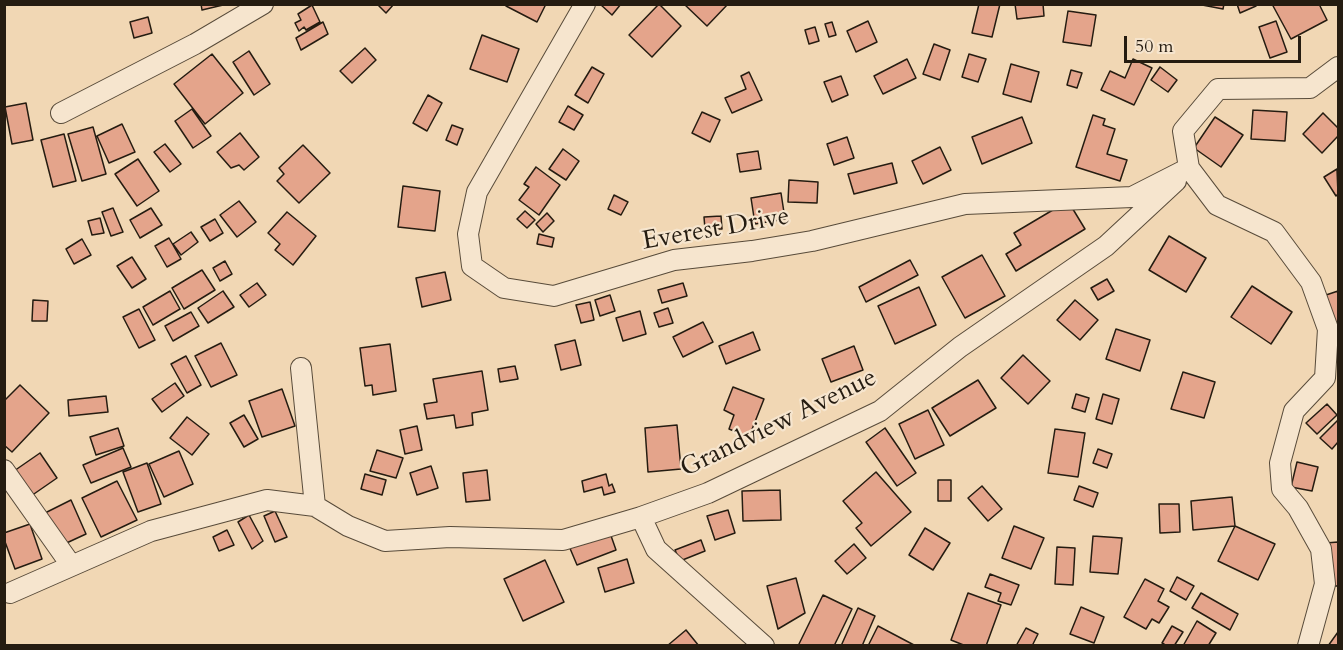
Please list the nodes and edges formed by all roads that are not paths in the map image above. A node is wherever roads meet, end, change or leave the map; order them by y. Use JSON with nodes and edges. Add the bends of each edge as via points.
{"nodes":[{"id":1,"x":263,"y":4,"type":"edge"},
{"id":2,"x":585,"y":4,"type":"edge"},
{"id":3,"x":1338,"y":67,"type":"edge"},
{"id":4,"x":61,"y":112,"type":"dead end"},
{"id":5,"x":1189,"y":168,"type":"junction"},
{"id":6,"x":301,"y":368,"type":"dead end"},
{"id":7,"x":4,"y":470,"type":"edge"},
{"id":8,"x":315,"y":506,"type":"junction"},
{"id":9,"x":641,"y":516,"type":"junction"},
{"id":10,"x":71,"y":565,"type":"junction"},
{"id":11,"x":10,"y":593,"type":"dead end"},
{"id":12,"x":764,"y":645,"type":"edge"},
{"id":13,"x":1308,"y":645,"type":"edge"}],
"edges":[{"from":1,"to":4,"type":"street","via":[[195,44]]},
{"from":2,"to":5,"type":"street","name":"Everest Drive","via":[[477,192],[468,234],[472,266],[504,288],[554,296],[674,260],[812,241],[965,204],[1132,197]]},
{"from":3,"to":5,"type":"street","via":[[1310,88],[1218,89],[1183,131]]},
{"from":5,"to":9,"type":"street","name":"Grandview Avenue","via":[[1107,246],[960,347],[880,411],[708,492]]},
{"from":5,"to":13,"type":"street","via":[[1217,205],[1274,232],[1311,282],[1328,329],[1325,378],[1294,411],[1280,463],[1282,489],[1298,508],[1321,549],[1325,584]]},
{"from":6,"to":8,"type":"street"},
{"from":7,"to":10,"type":"street"},
{"from":8,"to":9,"type":"street","name":"Grandview Avenue","via":[[385,542],[450,537],[563,540]]},
{"from":8,"to":10,"type":"street","via":[[267,500],[151,531]]},
{"from":9,"to":12,"type":"street","via":[[656,549]]},
{"from":10,"to":11,"type":"street"}]}
